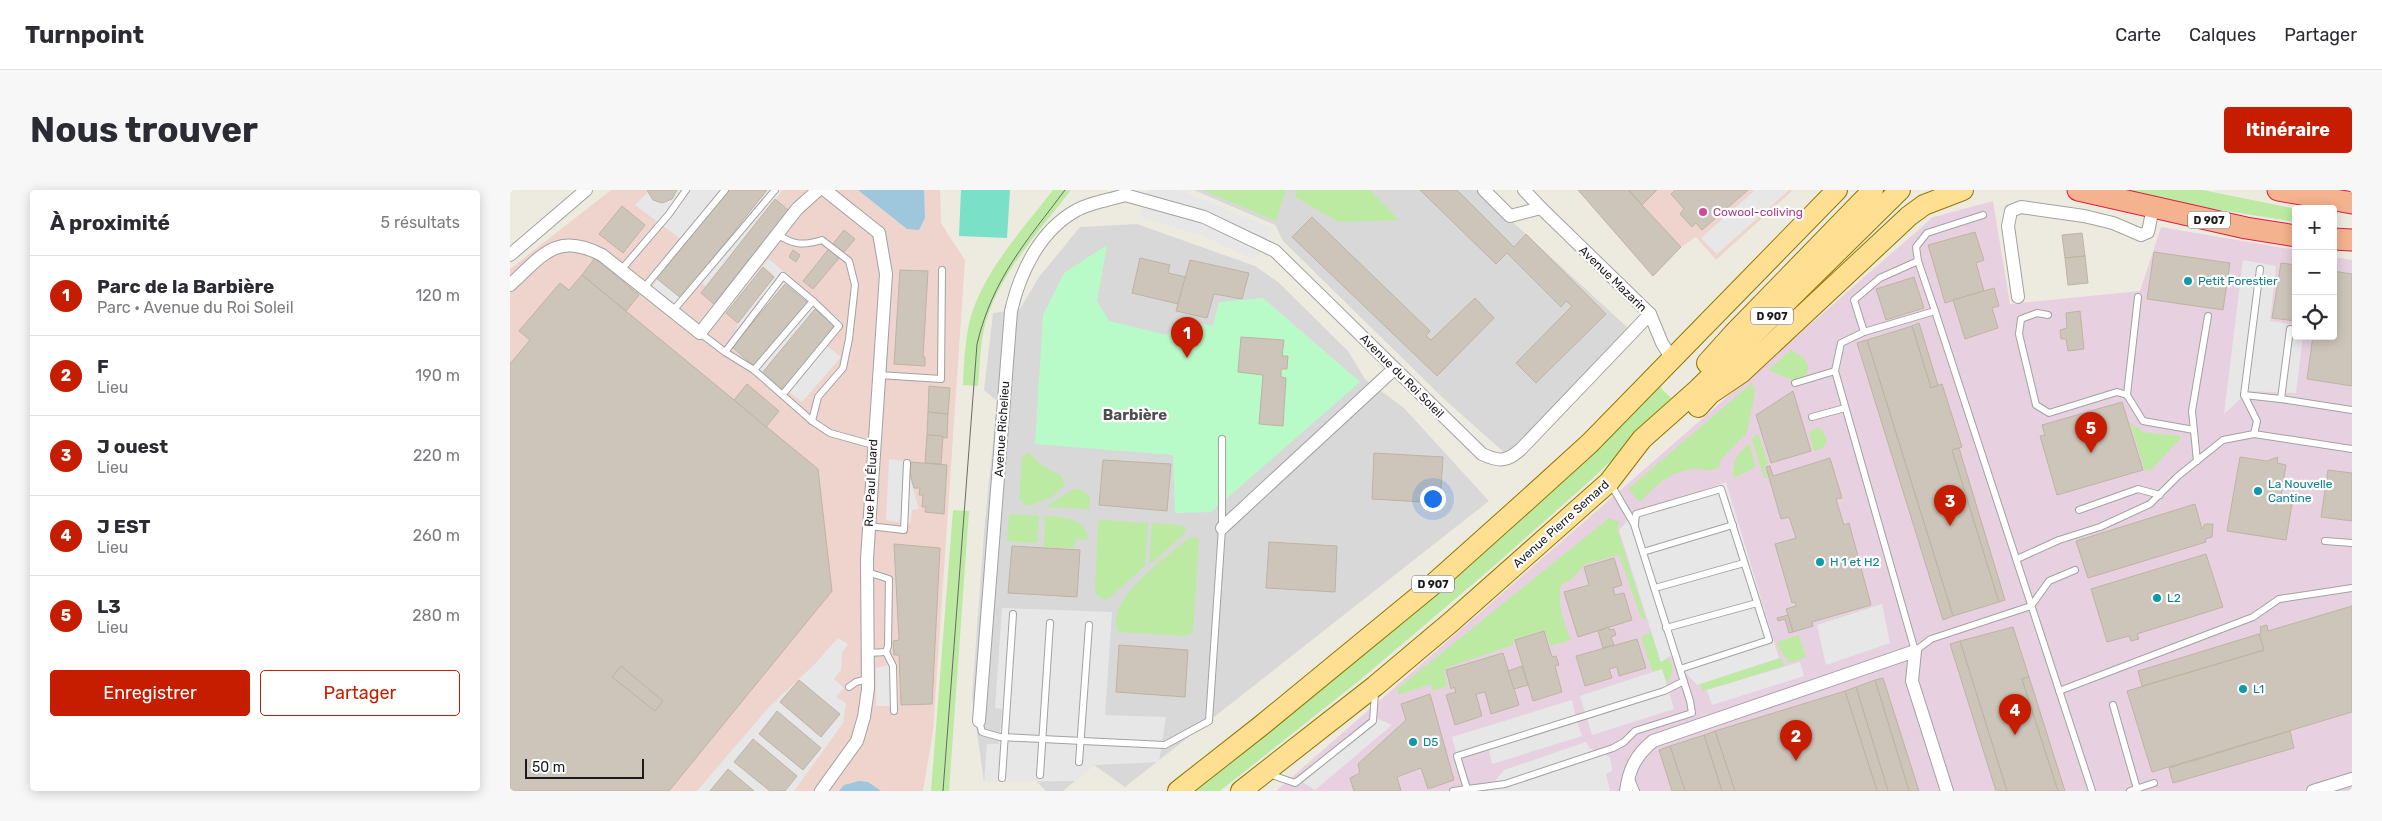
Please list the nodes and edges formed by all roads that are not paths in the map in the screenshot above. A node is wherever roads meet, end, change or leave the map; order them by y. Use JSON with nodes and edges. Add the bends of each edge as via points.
{"nodes":[{"id":1,"x":586,"y":190,"type":"edge"},
{"id":2,"x":686,"y":190,"type":"edge"},
{"id":3,"x":725,"y":190,"type":"edge"},
{"id":4,"x":775,"y":190,"type":"edge"},
{"id":5,"x":818,"y":190,"type":"edge"},
{"id":6,"x":825,"y":190,"type":"edge"},
{"id":7,"x":1484,"y":190,"type":"edge"},
{"id":8,"x":1524,"y":190,"type":"edge"},
{"id":9,"x":1837,"y":190,"type":"edge"},
{"id":10,"x":1873,"y":190,"type":"edge"},
{"id":11,"x":1900,"y":190,"type":"edge"},
{"id":12,"x":1962,"y":190,"type":"edge"},
{"id":13,"x":2078,"y":190,"type":"edge"},
{"id":14,"x":2278,"y":190,"type":"edge"},
{"id":15,"x":1125,"y":193,"type":"edge"},
{"id":16,"x":2352,"y":203,"type":"edge"},
{"id":17,"x":1541,"y":208,"type":"junction"},
{"id":18,"x":2153,"y":208,"type":"junction"},
{"id":19,"x":1983,"y":215,"type":"dead end"},
{"id":20,"x":776,"y":234,"type":"junction"},
{"id":21,"x":2292,"y":235,"type":"edge"},
{"id":22,"x":2337,"y":239,"type":"edge"},
{"id":23,"x":2352,"y":240,"type":"edge"},
{"id":24,"x":510,"y":255,"type":"edge"},
{"id":25,"x":1918,"y":261,"type":"junction"},
{"id":26,"x":2260,"y":269,"type":"dead end"},
{"id":27,"x":621,"y":270,"type":"junction"},
{"id":28,"x":942,"y":270,"type":"dead end"},
{"id":29,"x":510,"y":285,"type":"edge"},
{"id":30,"x":643,"y":289,"type":"junction"},
{"id":31,"x":2018,"y":297,"type":"dead end"},
{"id":32,"x":2138,"y":297,"type":"dead end"},
{"id":33,"x":813,"y":301,"type":"junction"},
{"id":34,"x":1935,"y":311,"type":"junction"},
{"id":35,"x":672,"y":312,"type":"junction"},
{"id":36,"x":1650,"y":314,"type":"junction"},
{"id":37,"x":2048,"y":315,"type":"dead end"},
{"id":38,"x":2208,"y":316,"type":"dead end"},
{"id":39,"x":2290,"y":329,"type":"dead end"},
{"id":40,"x":700,"y":332,"type":"junction"},
{"id":41,"x":1864,"y":332,"type":"junction"},
{"id":42,"x":725,"y":352,"type":"junction"},
{"id":43,"x":1672,"y":359,"type":"junction"},
{"id":44,"x":1394,"y":369,"type":"junction"},
{"id":45,"x":754,"y":370,"type":"junction"},
{"id":46,"x":1836,"y":371,"type":"junction"},
{"id":47,"x":879,"y":376,"type":"junction"},
{"id":48,"x":1795,"y":383,"type":"dead end"},
{"id":49,"x":783,"y":394,"type":"junction"},
{"id":50,"x":2127,"y":394,"type":"junction"},
{"id":51,"x":2244,"y":395,"type":"junction"},
{"id":52,"x":2281,"y":399,"type":"junction"},
{"id":53,"x":1845,"y":408,"type":"junction"},
{"id":54,"x":2352,"y":410,"type":"edge"},
{"id":55,"x":1812,"y":417,"type":"dead end"},
{"id":56,"x":812,"y":421,"type":"junction"},
{"id":57,"x":2194,"y":430,"type":"junction"},
{"id":58,"x":2254,"y":434,"type":"junction"},
{"id":59,"x":1222,"y":439,"type":"dead end"},
{"id":60,"x":1642,"y":439,"type":"junction"},
{"id":61,"x":873,"y":446,"type":"junction"},
{"id":62,"x":2352,"y":449,"type":"edge"},
{"id":63,"x":2197,"y":461,"type":"junction"},
{"id":64,"x":907,"y":463,"type":"dead end"},
{"id":65,"x":1609,"y":482,"type":"junction"},
{"id":66,"x":2160,"y":495,"type":"junction"},
{"id":67,"x":2079,"y":510,"type":"dead end"},
{"id":68,"x":1634,"y":524,"type":"junction"},
{"id":69,"x":1732,"y":525,"type":"junction"},
{"id":70,"x":869,"y":526,"type":"junction"},
{"id":71,"x":1222,"y":528,"type":"junction"},
{"id":72,"x":2325,"y":541,"type":"dead end"},
{"id":73,"x":2352,"y":543,"type":"edge"},
{"id":74,"x":1643,"y":552,"type":"junction"},
{"id":75,"x":2017,"y":559,"type":"junction"},
{"id":76,"x":1744,"y":563,"type":"junction"},
{"id":77,"x":2075,"y":570,"type":"dead end"},
{"id":78,"x":867,"y":572,"type":"junction"},
{"id":79,"x":1655,"y":588,"type":"junction"},
{"id":80,"x":2352,"y":588,"type":"edge"},
{"id":81,"x":1757,"y":603,"type":"junction"},
{"id":82,"x":2031,"y":606,"type":"junction"},
{"id":83,"x":1013,"y":614,"type":"dead end"},
{"id":84,"x":1050,"y":622,"type":"dead end"},
{"id":85,"x":1089,"y":625,"type":"dead end"},
{"id":86,"x":1666,"y":628,"type":"junction"},
{"id":87,"x":886,"y":652,"type":"junction"},
{"id":88,"x":1915,"y":652,"type":"junction"},
{"id":89,"x":868,"y":653,"type":"junction"},
{"id":90,"x":1680,"y":669,"type":"junction"},
{"id":91,"x":868,"y":680,"type":"junction"},
{"id":92,"x":1684,"y":682,"type":"junction"},
{"id":93,"x":1375,"y":686,"type":"junction"},
{"id":94,"x":848,"y":687,"type":"dead end"},
{"id":95,"x":2059,"y":691,"type":"junction"},
{"id":96,"x":2113,"y":705,"type":"dead end"},
{"id":97,"x":894,"y":711,"type":"dead end"},
{"id":98,"x":979,"y":721,"type":"joint"},
{"id":99,"x":1006,"y":737,"type":"junction"},
{"id":100,"x":1043,"y":739,"type":"junction"},
{"id":101,"x":1081,"y":741,"type":"junction"},
{"id":102,"x":1079,"y":762,"type":"dead end"},
{"id":103,"x":1265,"y":773,"type":"junction"},
{"id":104,"x":1628,"y":774,"type":"junction"},
{"id":105,"x":1040,"y":775,"type":"dead end"},
{"id":106,"x":1002,"y":778,"type":"dead end"},
{"id":107,"x":2352,"y":779,"type":"edge"},
{"id":108,"x":2154,"y":783,"type":"dead end"},
{"id":109,"x":1468,"y":789,"type":"junction"},
{"id":110,"x":2133,"y":790,"type":"edge"},
{"id":111,"x":821,"y":791,"type":"edge"},
{"id":112,"x":1178,"y":791,"type":"edge"},
{"id":113,"x":1241,"y":791,"type":"edge"},
{"id":114,"x":1454,"y":791,"type":"edge"},
{"id":115,"x":1626,"y":791,"type":"edge"},
{"id":116,"x":1636,"y":791,"type":"edge"},
{"id":117,"x":1947,"y":791,"type":"edge"},
{"id":118,"x":2092,"y":791,"type":"edge"},
{"id":119,"x":2313,"y":791,"type":"edge"}],
"edges":[{"from":1,"to":24,"type":"street"},
{"from":2,"to":27,"type":"lane"},
{"from":3,"to":30,"type":"lane"},
{"from":4,"to":35,"type":"lane"},
{"from":5,"to":20,"type":"street"},
{"from":6,"to":47,"type":"street","name":"Rue Paul Éluard","via":[[879,233],[886,274]]},
{"from":7,"to":17,"type":"street","via":[[1510,216]]},
{"from":8,"to":17,"type":"street","name":"Avenue Mazarin"},
{"from":9,"to":43,"type":"main road","number":"D 907"},
{"from":10,"to":60,"type":"main road","via":[[1733,334]]},
{"from":11,"to":60,"type":"main road","name":"Avenue Pierre Semard","number":"D 907","via":[[1696,391]]},
{"from":12,"to":65,"type":"main road","via":[[1924,205],[1909,216],[1741,373],[1710,394],[1652,449]]},
{"from":13,"to":18,"type":"highway","number":"D 907"},
{"from":14,"to":16,"type":"highway"},
{"from":15,"to":44,"type":"street","name":"Avenue du Roi Soleil","via":[[1204,217],[1275,251]]},
{"from":15,"to":98,"type":"street","name":"Avenue Richelieu","via":[[1078,209],[1058,223],[1030,258],[1017,287],[1011,311]]},
{"from":17,"to":36,"type":"street","name":"Avenue Mazarin"},
{"from":18,"to":21,"type":"highway","number":"D 907"},
{"from":18,"to":31,"type":"street","via":[[2148,232],[2141,235],[2084,216],[2020,207],[2011,211],[2008,226]]},
{"from":19,"to":25,"type":"lane","via":[[1927,233],[1916,247]]},
{"from":20,"to":40,"type":"street"},
{"from":20,"to":56,"type":"lane","via":[[791,243],[806,245],[822,240],[849,261],[855,285],[843,368],[818,397]]},
{"from":22,"to":23,"type":"highway"},
{"from":25,"to":34,"type":"lane"},
{"from":25,"to":41,"type":"lane","via":[[1880,278],[1854,300]]},
{"from":26,"to":51,"type":"lane"},
{"from":27,"to":29,"type":"street","via":[[602,254],[585,246],[567,244],[548,251]]},
{"from":27,"to":30,"type":"street"},
{"from":28,"to":47,"type":"lane","via":[[941,379]]},
{"from":30,"to":35,"type":"street"},
{"from":32,"to":50,"type":"lane"},
{"from":33,"to":42,"type":"lane","via":[[783,276]]},
{"from":33,"to":45,"type":"lane"},
{"from":33,"to":49,"type":"lane","via":[[839,326]]},
{"from":34,"to":41,"type":"lane"},
{"from":34,"to":75,"type":"lane"},
{"from":35,"to":40,"type":"street"},
{"from":36,"to":43,"type":"street","name":"Avenue Mazarin"},
{"from":36,"to":44,"type":"street","name":"Avenue du Roi Soleil","via":[[1509,460],[1496,461],[1482,454]]},
{"from":37,"to":50,"type":"lane","via":[[2037,313],[2022,320],[2019,334],[2036,405],[2049,413],[2117,392]]},
{"from":38,"to":57,"type":"lane","via":[[2192,411]]},
{"from":39,"to":52,"type":"lane"},
{"from":40,"to":42,"type":"lane"},
{"from":41,"to":46,"type":"lane","via":[[1841,343]]},
{"from":42,"to":45,"type":"lane"},
{"from":43,"to":112,"type":"main road","number":"D 907","via":[[1590,443],[1430,587]]},
{"from":44,"to":71,"type":"street"},
{"from":45,"to":49,"type":"lane"},
{"from":46,"to":48,"type":"lane"},
{"from":46,"to":53,"type":"lane"},
{"from":47,"to":61,"type":"street","name":"Rue Paul Éluard"},
{"from":49,"to":56,"type":"lane"},
{"from":50,"to":57,"type":"lane","via":[[2143,421]]},
{"from":51,"to":52,"type":"lane"},
{"from":51,"to":58,"type":"lane","via":[[2257,421]]},
{"from":52,"to":54,"type":"lane"},
{"from":53,"to":55,"type":"lane"},
{"from":53,"to":88,"type":"lane"},
{"from":56,"to":61,"type":"lane","via":[[830,433]]},
{"from":57,"to":63,"type":"lane"},
{"from":58,"to":62,"type":"lane"},
{"from":58,"to":63,"type":"lane","via":[[2223,440]]},
{"from":59,"to":71,"type":"lane"},
{"from":60,"to":65,"type":"main road","name":"Avenue Pierre Semard","number":"D 907"},
{"from":61,"to":70,"type":"street","name":"Rue Paul Éluard"},
{"from":63,"to":66,"type":"lane"},
{"from":64,"to":70,"type":"lane","via":[[904,530]]},
{"from":65,"to":68,"type":"lane"},
{"from":65,"to":93,"type":"main road","name":"Avenue Pierre Semard","number":"D 907"},
{"from":66,"to":67,"type":"lane","via":[[2138,489]]},
{"from":66,"to":75,"type":"lane","via":[[2150,504],[2100,527],[2059,540]]},
{"from":68,"to":69,"type":"lane","via":[[1636,514],[1721,489]]},
{"from":68,"to":74,"type":"lane"},
{"from":69,"to":74,"type":"lane"},
{"from":69,"to":76,"type":"lane"},
{"from":70,"to":78,"type":"street","name":"Rue Paul Éluard"},
{"from":71,"to":101,"type":"lane","via":[[1209,721],[1165,745]]},
{"from":72,"to":73,"type":"lane"},
{"from":74,"to":79,"type":"lane"},
{"from":75,"to":82,"type":"lane"},
{"from":76,"to":79,"type":"lane"},
{"from":76,"to":81,"type":"lane"},
{"from":77,"to":82,"type":"lane","via":[[2049,581]]},
{"from":78,"to":87,"type":"lane","via":[[889,579]]},
{"from":78,"to":89,"type":"street","name":"Rue Paul Éluard"},
{"from":79,"to":86,"type":"lane"},
{"from":80,"to":95,"type":"lane","via":[[2279,599],[2252,617]]},
{"from":81,"to":86,"type":"lane"},
{"from":81,"to":90,"type":"lane","via":[[1770,640]]},
{"from":82,"to":88,"type":"lane","via":[[1931,639]]},
{"from":82,"to":95,"type":"lane"},
{"from":83,"to":99,"type":"lane"},
{"from":84,"to":100,"type":"lane"},
{"from":85,"to":101,"type":"lane"},
{"from":86,"to":90,"type":"lane"},
{"from":87,"to":89,"type":"lane"},
{"from":87,"to":97,"type":"lane","via":[[893,666]]},
{"from":88,"to":104,"type":"street","via":[[1653,741],[1640,751]]},
{"from":88,"to":117,"type":"street","via":[[1912,682]]},
{"from":89,"to":91,"type":"street","name":"Rue Paul Éluard"},
{"from":90,"to":92,"type":"lane"},
{"from":91,"to":94,"type":"lane"},
{"from":91,"to":111,"type":"street","name":"Rue Paul Éluard","via":[[864,717],[857,741]]},
{"from":92,"to":109,"type":"lane","via":[[1692,713],[1635,731],[1613,748],[1505,784]]},
{"from":92,"to":109,"type":"lane","via":[[1457,756]]},
{"from":93,"to":103,"type":"main road","name":"Avenue Pierre Semard","number":"D 907"},
{"from":93,"to":103,"type":"lane","via":[[1373,722],[1295,783]]},
{"from":95,"to":118,"type":"lane"},
{"from":96,"to":110,"type":"lane"},
{"from":98,"to":99,"type":"lane","via":[[982,732]]},
{"from":99,"to":100,"type":"lane"},
{"from":99,"to":106,"type":"lane"},
{"from":100,"to":101,"type":"lane"},
{"from":100,"to":105,"type":"lane"},
{"from":101,"to":102,"type":"lane"},
{"from":103,"to":113,"type":"main road","name":"Avenue Pierre Semard","number":"D 907"},
{"from":104,"to":115,"type":"street"},
{"from":104,"to":116,"type":"lane"},
{"from":107,"to":119,"type":"street"},
{"from":108,"to":110,"type":"lane"},
{"from":109,"to":114,"type":"lane"}]}
